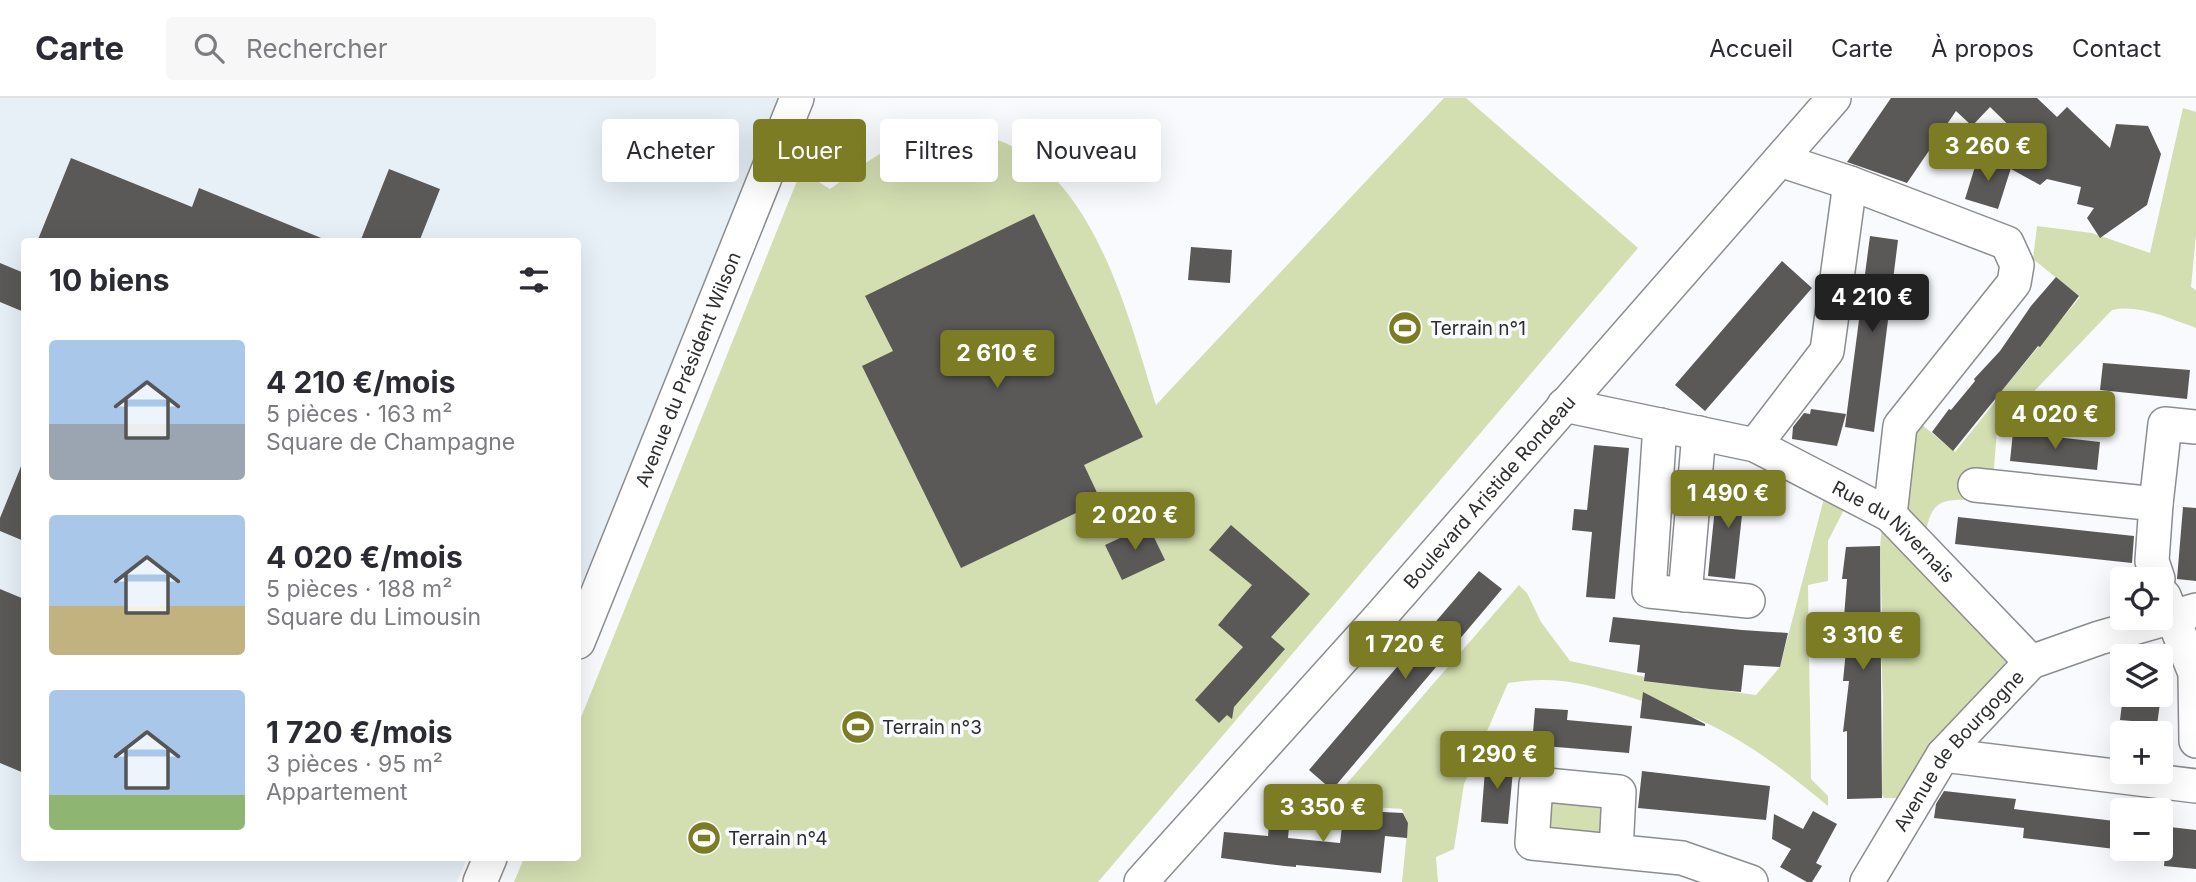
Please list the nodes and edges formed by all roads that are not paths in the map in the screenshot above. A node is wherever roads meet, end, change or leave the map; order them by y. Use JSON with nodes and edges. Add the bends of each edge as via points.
{"nodes":[{"id":1,"x":797,"y":98,"type":"edge"},
{"id":2,"x":1834,"y":98,"type":"edge"},
{"id":3,"x":1780,"y":160,"type":"junction"},
{"id":4,"x":1850,"y":183,"type":"junction"},
{"id":5,"x":1564,"y":405,"type":"junction"},
{"id":6,"x":1660,"y":425,"type":"junction"},
{"id":7,"x":2196,"y":427,"type":"edge"},
{"id":8,"x":1699,"y":433,"type":"junction"},
{"id":9,"x":1755,"y":445,"type":"junction"},
{"id":10,"x":1975,"y":485,"type":"dead end"},
{"id":11,"x":2157,"y":504,"type":"junction"},
{"id":12,"x":1890,"y":515,"type":"junction"},
{"id":13,"x":2154,"y":567,"type":"edge"},
{"id":14,"x":1685,"y":595,"type":"junction"},
{"id":15,"x":1748,"y":601,"type":"dead end"},
{"id":16,"x":2176,"y":605,"type":"edge"},
{"id":17,"x":581,"y":635,"type":"edge"},
{"id":18,"x":2031,"y":662,"type":"junction"},
{"id":19,"x":2196,"y":741,"type":"edge"},
{"id":20,"x":1943,"y":755,"type":"junction"},
{"id":21,"x":2194,"y":786,"type":"edge"},
{"id":22,"x":1616,"y":851,"type":"dead end"},
{"id":23,"x":489,"y":861,"type":"edge"},
{"id":24,"x":480,"y":882,"type":"edge"},
{"id":25,"x":1141,"y":882,"type":"edge"},
{"id":26,"x":1751,"y":882,"type":"edge"},
{"id":27,"x":1867,"y":882,"type":"edge"}],
"edges":[{"from":1,"to":17,"type":"street","name":"Avenue du Président Wilson"},
{"from":2,"to":3,"type":"street","name":"Boulevard Aristide Rondeau"},
{"from":3,"to":4,"type":"street"},
{"from":3,"to":5,"type":"street","name":"Boulevard Aristide Rondeau"},
{"from":4,"to":9,"type":"street","via":[[1827,351]]},
{"from":4,"to":12,"type":"street","via":[[2007,243],[2017,265],[2014,283],[1899,425]]},
{"from":5,"to":6,"type":"street","name":"Rue du Nivernais"},
{"from":5,"to":25,"type":"street","name":"Boulevard Aristide Rondeau"},
{"from":6,"to":8,"type":"street","name":"Rue du Nivernais"},
{"from":6,"to":14,"type":"street","via":[[1649,591]]},
{"from":7,"to":11,"type":"street","via":[[2165,424]]},
{"from":8,"to":9,"type":"street","name":"Rue du Nivernais"},
{"from":8,"to":14,"type":"street"},
{"from":9,"to":12,"type":"street","name":"Rue du Nivernais"},
{"from":10,"to":11,"type":"street"},
{"from":11,"to":13,"type":"street"},
{"from":12,"to":18,"type":"street","name":"Rue du Nivernais"},
{"from":14,"to":15,"type":"street"},
{"from":16,"to":18,"type":"street","name":"Avenue de Bourgogne"},
{"from":16,"to":19,"type":"street","via":[[2195,673]]},
{"from":18,"to":20,"type":"street","name":"Avenue de Bourgogne"},
{"from":19,"to":21,"type":"street"},
{"from":20,"to":21,"type":"street"},
{"from":20,"to":27,"type":"street","name":"Avenue de Bourgogne"},
{"from":22,"to":26,"type":"street","via":[[1682,858]]},
{"from":23,"to":24,"type":"street"}]}
